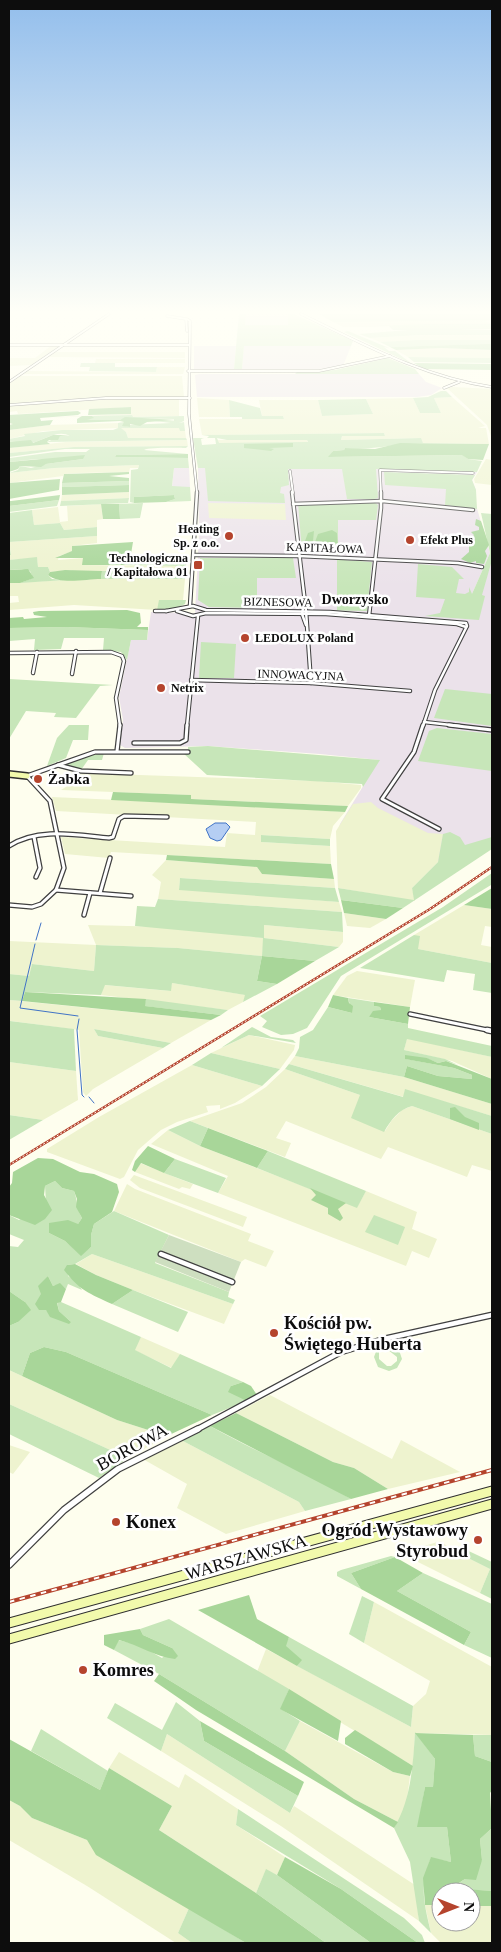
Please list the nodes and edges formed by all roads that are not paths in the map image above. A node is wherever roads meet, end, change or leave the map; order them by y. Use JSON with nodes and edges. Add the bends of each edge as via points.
{"nodes":[{"id":1,"x":190,"y":405,"type":"edge"},
{"id":2,"x":290,"y":472,"type":"dead end"},
{"id":3,"x":473,"y":474,"type":"dead end"},
{"id":4,"x":382,"y":501,"type":"junction"},
{"id":5,"x":293,"y":504,"type":"junction"},
{"id":6,"x":474,"y":510,"type":"dead end"},
{"id":7,"x":195,"y":556,"type":"junction"},
{"id":8,"x":298,"y":556,"type":"junction"},
{"id":9,"x":376,"y":559,"type":"junction"},
{"id":10,"x":482,"y":567,"type":"dead end"},
{"id":11,"x":192,"y":597,"type":"junction"},
{"id":12,"x":304,"y":602,"type":"joint"},
{"id":13,"x":190,"y":606,"type":"junction"},
{"id":14,"x":197,"y":606,"type":"junction"},
{"id":15,"x":184,"y":610,"type":"junction"},
{"id":16,"x":155,"y":611,"type":"dead end"},
{"id":17,"x":166,"y":611,"type":"joint"},
{"id":18,"x":204,"y":611,"type":"junction"},
{"id":19,"x":304,"y":613,"type":"junction"},
{"id":20,"x":192,"y":616,"type":"junction"},
{"id":21,"x":198,"y":616,"type":"junction"},
{"id":22,"x":371,"y":616,"type":"junction"},
{"id":23,"x":196,"y":625,"type":"junction"},
{"id":24,"x":306,"y":625,"type":"joint"},
{"id":25,"x":76,"y":651,"type":"junction"},
{"id":26,"x":38,"y":652,"type":"junction"},
{"id":27,"x":9,"y":653,"type":"edge"},
{"id":28,"x":32,"y":673,"type":"dead end"},
{"id":29,"x":72,"y":674,"type":"dead end"},
{"id":30,"x":191,"y":680,"type":"junction"},
{"id":31,"x":311,"y":683,"type":"junction"},
{"id":32,"x":410,"y":691,"type":"dead end"},
{"id":33,"x":424,"y":722,"type":"junction"},
{"id":34,"x":492,"y":730,"type":"edge"},
{"id":35,"x":134,"y":743,"type":"dead end"},
{"id":36,"x":117,"y":751,"type":"junction"},
{"id":37,"x":188,"y":752,"type":"dead end"},
{"id":38,"x":58,"y":765,"type":"junction"},
{"id":39,"x":131,"y":773,"type":"dead end"},
{"id":40,"x":9,"y":774,"type":"edge"},
{"id":41,"x":27,"y":776,"type":"junction"},
{"id":42,"x":167,"y":817,"type":"dead end"},
{"id":43,"x":438,"y":830,"type":"dead end"},
{"id":44,"x":58,"y":834,"type":"junction"},
{"id":45,"x":34,"y":837,"type":"junction"},
{"id":46,"x":9,"y":846,"type":"edge"},
{"id":47,"x":110,"y":858,"type":"dead end"},
{"id":48,"x":36,"y":877,"type":"dead end"},
{"id":49,"x":56,"y":890,"type":"junction"},
{"id":50,"x":90,"y":893,"type":"junction"},
{"id":51,"x":100,"y":893,"type":"junction"},
{"id":52,"x":131,"y":896,"type":"dead end"},
{"id":53,"x":9,"y":905,"type":"edge"},
{"id":54,"x":84,"y":916,"type":"dead end"},
{"id":55,"x":410,"y":1014,"type":"dead end"},
{"id":56,"x":492,"y":1031,"type":"edge"},
{"id":57,"x":161,"y":1254,"type":"dead end"},
{"id":58,"x":232,"y":1282,"type":"dead end"},
{"id":59,"x":492,"y":1315,"type":"edge"},
{"id":60,"x":492,"y":1490,"type":"edge"},
{"id":61,"x":492,"y":1504,"type":"edge"},
{"id":62,"x":9,"y":1565,"type":"edge"},
{"id":63,"x":9,"y":1623,"type":"edge"},
{"id":64,"x":9,"y":1639,"type":"edge"}],
"edges":[{"from":1,"to":7,"type":"street","via":[[198,495]]},
{"from":2,"to":5,"type":"street"},
{"from":3,"to":4,"type":"street","via":[[380,470]]},
{"from":4,"to":5,"type":"street"},
{"from":4,"to":6,"type":"street"},
{"from":4,"to":9,"type":"street"},
{"from":5,"to":8,"type":"street"},
{"from":7,"to":8,"type":"street","name":"KAPITAŁOWA"},
{"from":7,"to":11,"type":"street"},
{"from":8,"to":9,"type":"street","name":"KAPITAŁOWA"},
{"from":8,"to":12,"type":"street"},
{"from":9,"to":10,"type":"street","name":"KAPITAŁOWA"},
{"from":9,"to":22,"type":"street"},
{"from":11,"to":13,"type":"street"},
{"from":11,"to":14,"type":"street"},
{"from":12,"to":19,"type":"street"},
{"from":13,"to":14,"type":"street"},
{"from":13,"to":15,"type":"street"},
{"from":14,"to":18,"type":"street"},
{"from":15,"to":17,"type":"street"},
{"from":15,"to":20,"type":"street"},
{"from":16,"to":17,"type":"street"},
{"from":18,"to":19,"type":"street","name":"BIZNESOWA"},
{"from":18,"to":21,"type":"street"},
{"from":19,"to":22,"type":"street","name":"BIZNESOWA"},
{"from":19,"to":24,"type":"street"},
{"from":20,"to":21,"type":"street"},
{"from":20,"to":23,"type":"street"},
{"from":21,"to":23,"type":"street"},
{"from":22,"to":33,"type":"street","name":"BIZNESOWA","via":[[467,624],[436,686]]},
{"from":23,"to":30,"type":"street"},
{"from":24,"to":31,"type":"street"},
{"from":25,"to":26,"type":"street"},
{"from":25,"to":29,"type":"street"},
{"from":25,"to":36,"type":"street","via":[[115,652],[124,658],[116,698],[120,725]]},
{"from":26,"to":27,"type":"street"},
{"from":26,"to":28,"type":"street"},
{"from":30,"to":31,"type":"street","name":"INNOWACYJNA"},
{"from":30,"to":35,"type":"street","via":[[186,740],[180,743]]},
{"from":31,"to":32,"type":"street","name":"INNOWACYJNA"},
{"from":33,"to":34,"type":"street"},
{"from":33,"to":43,"type":"street","name":"BIZNESOWA","via":[[408,763],[382,799]]},
{"from":36,"to":37,"type":"street"},
{"from":36,"to":38,"type":"street","via":[[95,752]]},
{"from":38,"to":39,"type":"street","via":[[81,771]]},
{"from":38,"to":41,"type":"street"},
{"from":40,"to":41,"type":"main road"},
{"from":41,"to":44,"type":"street","via":[[50,801]]},
{"from":42,"to":44,"type":"street","via":[[124,816],[119,819],[113,837],[109,838]]},
{"from":44,"to":45,"type":"street"},
{"from":44,"to":49,"type":"street","via":[[64,867]]},
{"from":45,"to":46,"type":"street","via":[[18,840]]},
{"from":45,"to":48,"type":"street","via":[[40,868]]},
{"from":47,"to":51,"type":"street"},
{"from":49,"to":50,"type":"street"},
{"from":49,"to":53,"type":"street","via":[[36,906]]},
{"from":50,"to":51,"type":"street"},
{"from":50,"to":54,"type":"street"},
{"from":51,"to":52,"type":"street"},
{"from":55,"to":56,"type":"street"},
{"from":57,"to":58,"type":"street"},
{"from":59,"to":62,"type":"street","name":"BOROWA","via":[[363,1345],[332,1356],[231,1413],[118,1469],[64,1510]]},
{"from":60,"to":63,"type":"main road","name":"WARSZAWSKA"},
{"from":61,"to":64,"type":"main road","name":"WARSZAWSKA"}]}
